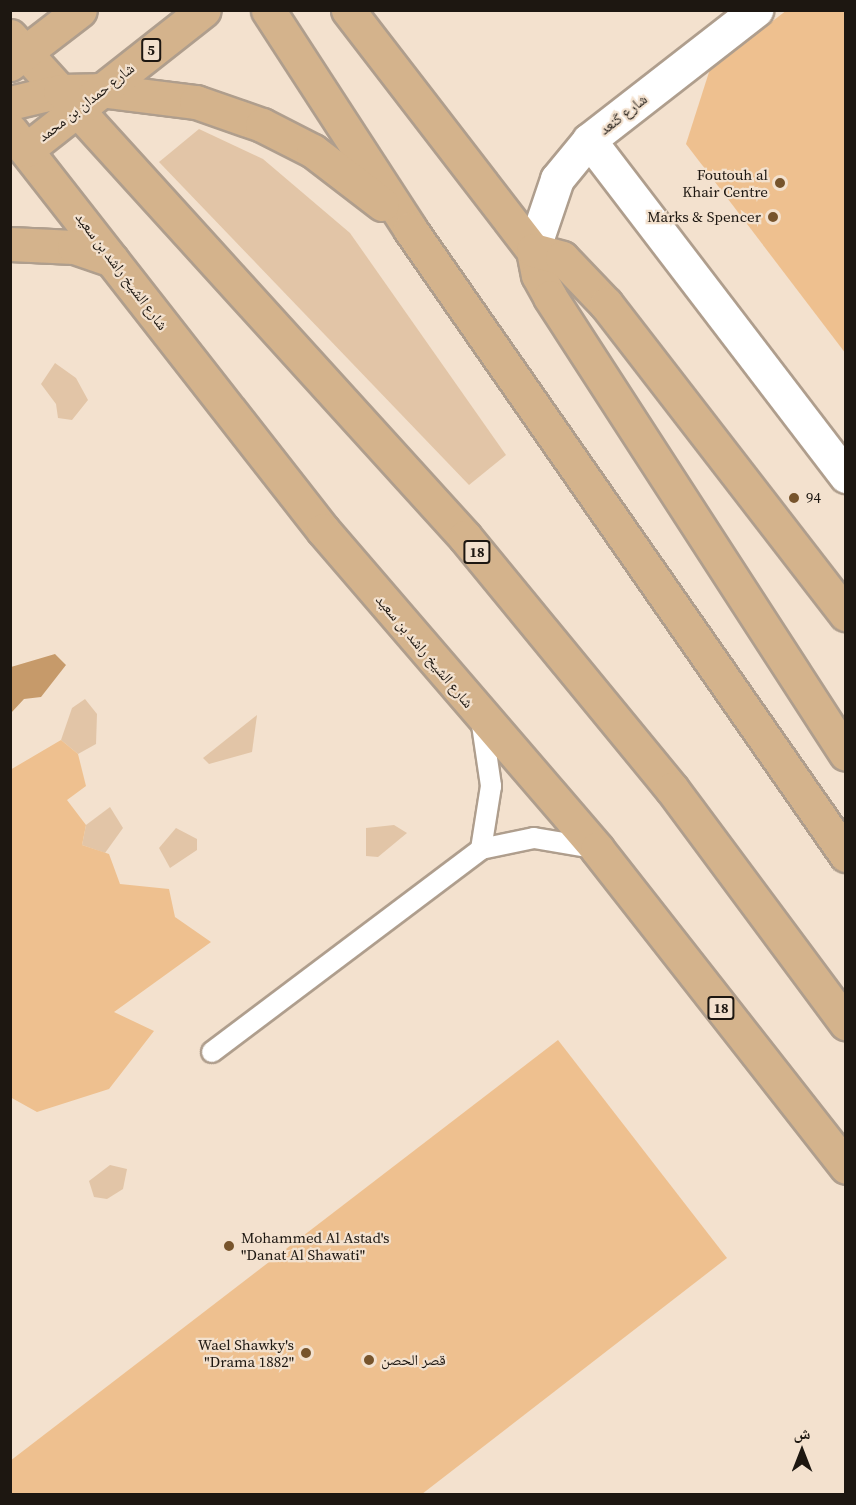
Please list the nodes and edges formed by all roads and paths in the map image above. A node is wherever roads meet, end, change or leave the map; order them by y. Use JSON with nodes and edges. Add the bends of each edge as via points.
{"nodes":[{"id":1,"x":80,"y":10,"type":"edge"},
{"id":2,"x":204,"y":10,"type":"edge"},
{"id":3,"x":268,"y":10,"type":"edge"},
{"id":4,"x":348,"y":10,"type":"edge"},
{"id":5,"x":380,"y":10,"type":"edge"},
{"id":6,"x":756,"y":10,"type":"edge"},
{"id":7,"x":16,"y":51,"type":"edge"},
{"id":8,"x":390,"y":62,"type":"junction"},
{"id":9,"x":78,"y":96,"type":"junction"},
{"id":10,"x":10,"y":103,"type":"edge"},
{"id":11,"x":18,"y":140,"type":"edge"},
{"id":12,"x":589,"y":140,"type":"junction"},
{"id":13,"x":410,"y":229,"type":"junction"},
{"id":14,"x":10,"y":244,"type":"edge"},
{"id":15,"x":533,"y":250,"type":"junction"},
{"id":16,"x":112,"y":260,"type":"junction"},
{"id":17,"x":846,"y":476,"type":"edge"},
{"id":18,"x":840,"y":600,"type":"edge"},
{"id":19,"x":480,"y":715,"type":"junction"},
{"id":20,"x":846,"y":754,"type":"edge"},
{"id":21,"x":481,"y":849,"type":"junction"},
{"id":22,"x":597,"y":849,"type":"junction"},
{"id":23,"x":846,"y":855,"type":"edge"},
{"id":24,"x":846,"y":1023,"type":"edge"},
{"id":25,"x":212,"y":1052,"type":"dead end"},
{"id":26,"x":846,"y":1167,"type":"edge"}],
"edges":[{"from":1,"to":7,"type":"main road"},
{"from":2,"to":9,"type":"main road","name":"شارع حمدان بن محمد","number":"5"},
{"from":3,"to":13,"type":"main road"},
{"from":4,"to":8,"type":"main road"},
{"from":5,"to":8,"type":"main road"},
{"from":6,"to":12,"type":"street","name":"شارع كَنعد"},
{"from":7,"to":9,"type":"main road","number":"18"},
{"from":8,"to":15,"type":"main road"},
{"from":9,"to":10,"type":"main road"},
{"from":9,"to":11,"type":"main road","name":"شارع حمدان بن محمد","number":"5"},
{"from":9,"to":13,"type":"main road","via":[[196,102],[262,125],[357,182]]},
{"from":9,"to":24,"type":"main road","number":"18","via":[[465,537],[672,789]]},
{"from":11,"to":16,"type":"main road","name":"شارع الشيخ راشد بن سعيد","number":"18"},
{"from":12,"to":15,"type":"street","name":"شارع كَنعد","via":[[557,179]]},
{"from":12,"to":17,"type":"street"},
{"from":13,"to":23,"type":"main road"},
{"from":14,"to":16,"type":"main road","via":[[64,246]]},
{"from":15,"to":18,"type":"main road","via":[[562,258],[606,304]]},
{"from":15,"to":20,"type":"main road","via":[[538,275],[550,297]]},
{"from":16,"to":19,"type":"main road","name":"شارع الشيخ راشد بن سعيد","number":"18","via":[[323,530]]},
{"from":19,"to":21,"type":"lane","via":[[491,786]]},
{"from":19,"to":22,"type":"main road","name":"شارع الشيخ راشد بن سعيد","number":"18"},
{"from":21,"to":22,"type":"lane","via":[[534,838]]},
{"from":21,"to":25,"type":"lane"},
{"from":22,"to":26,"type":"main road","name":"شارع الشيخ راشد بن سعيد","number":"18"}]}
